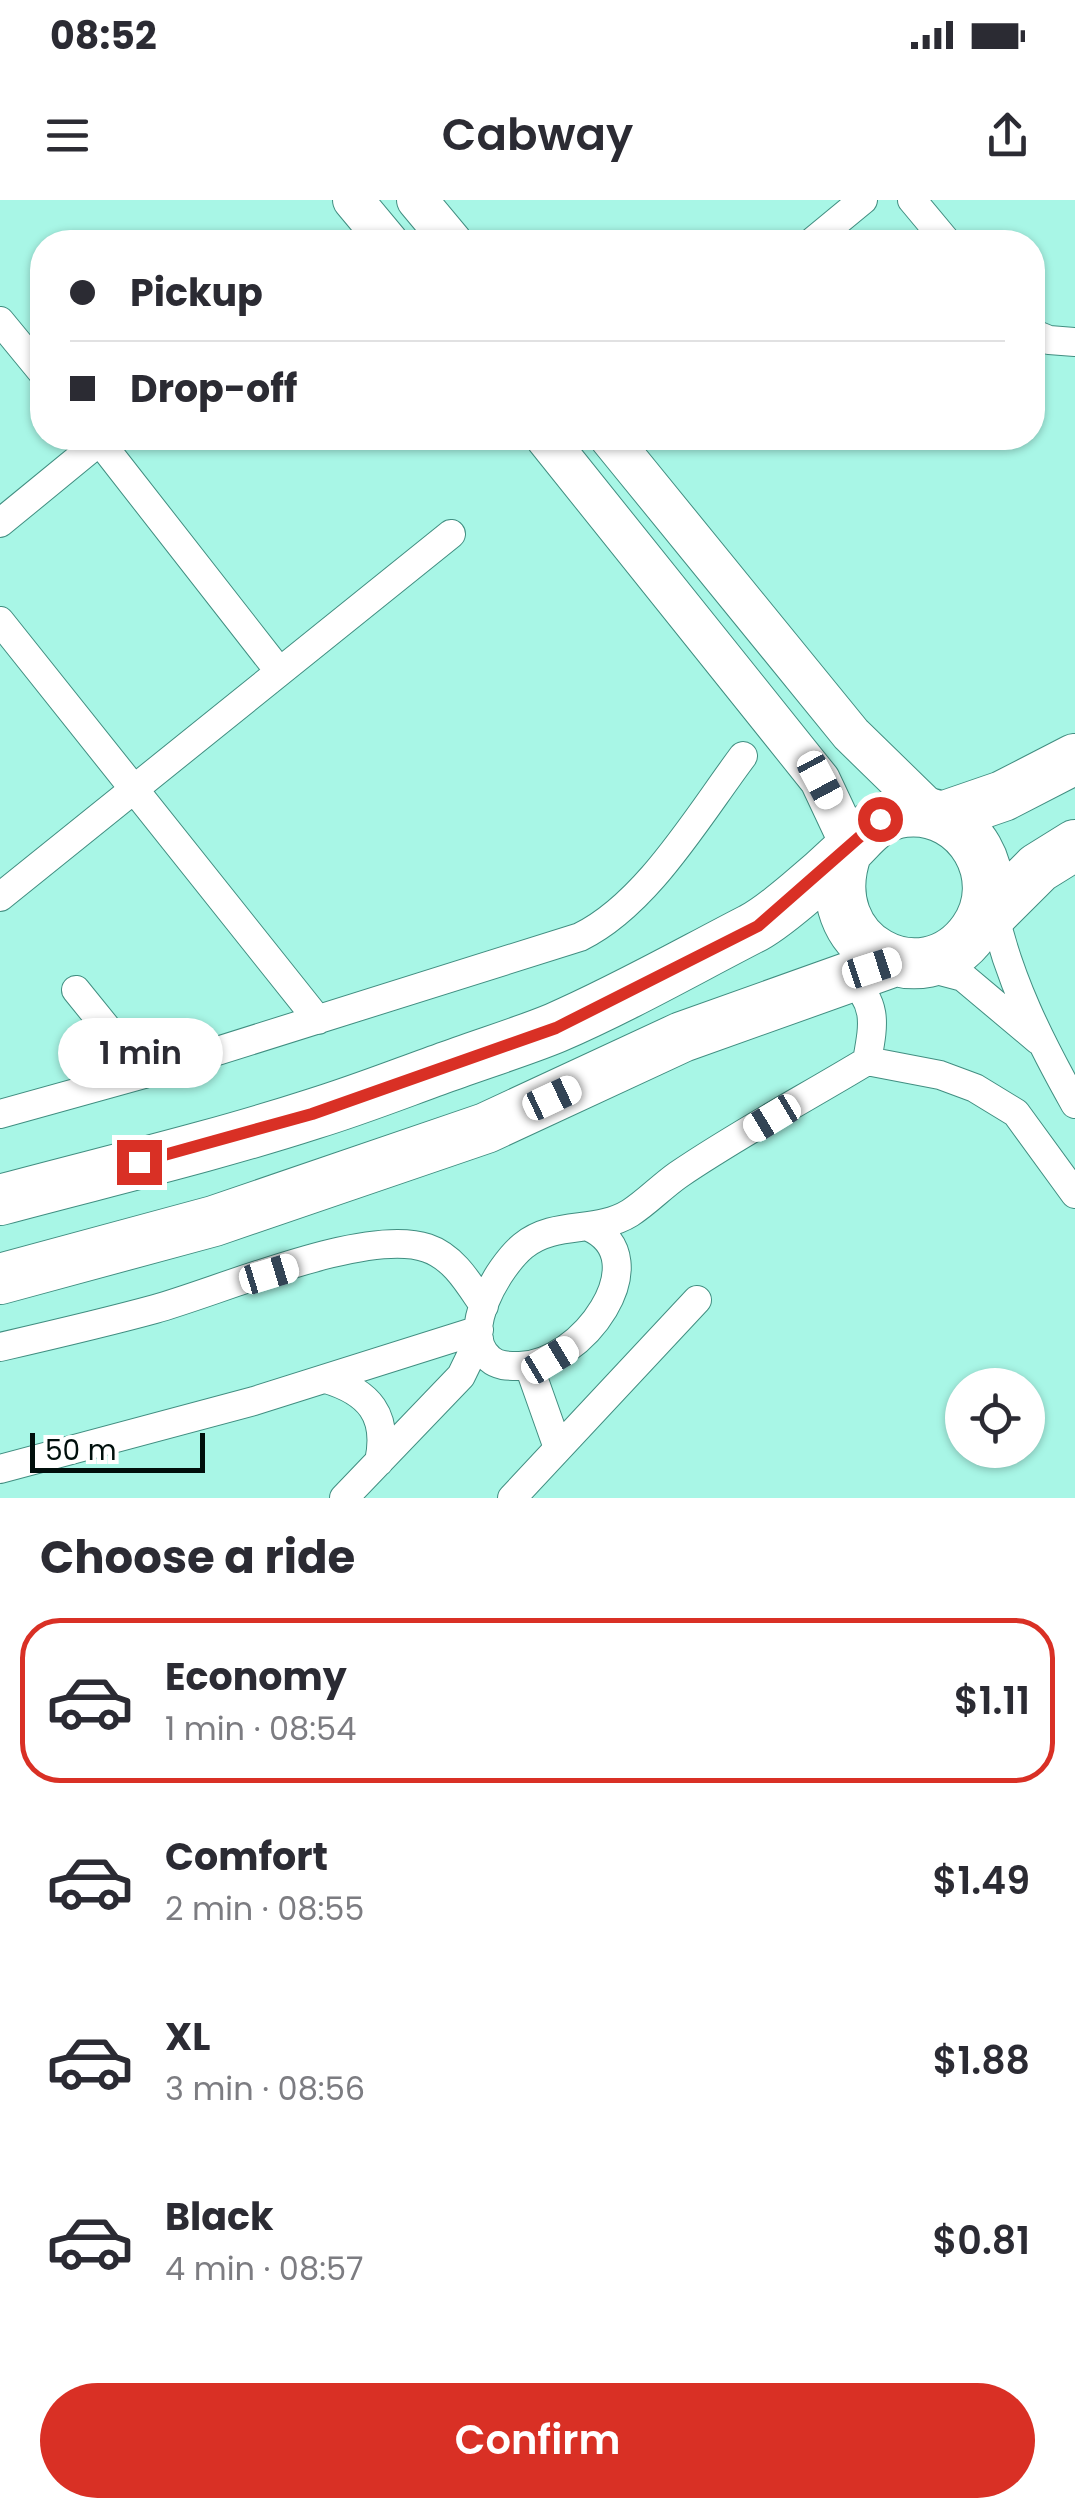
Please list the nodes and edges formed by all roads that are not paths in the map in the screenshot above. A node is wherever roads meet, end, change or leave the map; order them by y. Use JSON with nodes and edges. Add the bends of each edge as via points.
{"nodes":[{"id":1,"x":354,"y":200,"type":"edge"},
{"id":2,"x":417,"y":200,"type":"edge"},
{"id":3,"x":863,"y":200,"type":"edge"},
{"id":4,"x":912,"y":200,"type":"edge"},
{"id":5,"x":378,"y":230,"type":"edge"},
{"id":6,"x":442,"y":230,"type":"edge"},
{"id":7,"x":827,"y":230,"type":"edge"},
{"id":8,"x":937,"y":230,"type":"edge"},
{"id":9,"x":0,"y":321,"type":"edge"},
{"id":10,"x":1045,"y":338,"type":"edge"},
{"id":11,"x":1075,"y":342,"type":"edge"},
{"id":12,"x":30,"y":357,"type":"edge"},
{"id":13,"x":86,"y":450,"type":"edge"},
{"id":14,"x":107,"y":450,"type":"edge"},
{"id":15,"x":556,"y":450,"type":"edge"},
{"id":16,"x":620,"y":450,"type":"edge"},
{"id":17,"x":0,"y":524,"type":"edge"},
{"id":18,"x":451,"y":534,"type":"dead end"},
{"id":19,"x":0,"y":622,"type":"edge"},
{"id":20,"x":279,"y":672,"type":"junction"},
{"id":21,"x":743,"y":756,"type":"dead end"},
{"id":22,"x":1075,"y":759,"type":"edge"},
{"id":23,"x":134,"y":788,"type":"junction"},
{"id":24,"x":938,"y":816,"type":"junction"},
{"id":25,"x":1075,"y":845,"type":"edge"},
{"id":26,"x":849,"y":848,"type":"junction"},
{"id":27,"x":0,"y":897,"type":"edge"},
{"id":28,"x":985,"y":911,"type":"junction"},
{"id":29,"x":903,"y":962,"type":"junction"},
{"id":30,"x":848,"y":975,"type":"junction"},
{"id":31,"x":76,"y":990,"type":"dead end"},
{"id":32,"x":318,"y":1020,"type":"junction"},
{"id":33,"x":1040,"y":1040,"type":"junction"},
{"id":34,"x":866,"y":1061,"type":"junction"},
{"id":35,"x":144,"y":1074,"type":"junction"},
{"id":36,"x":1075,"y":1104,"type":"edge"},
{"id":37,"x":0,"y":1114,"type":"edge"},
{"id":38,"x":1075,"y":1194,"type":"edge"},
{"id":39,"x":0,"y":1200,"type":"edge"},
{"id":40,"x":628,"y":1214,"type":"junction"},
{"id":41,"x":589,"y":1227,"type":"junction"},
{"id":42,"x":616,"y":1258,"type":"junction"},
{"id":43,"x":0,"y":1279,"type":"edge"},
{"id":44,"x":697,"y":1300,"type":"dead end"},
{"id":45,"x":481,"y":1325,"type":"junction"},
{"id":46,"x":0,"y":1348,"type":"edge"},
{"id":47,"x":518,"y":1366,"type":"junction"},
{"id":48,"x":461,"y":1376,"type":"junction"},
{"id":49,"x":326,"y":1379,"type":"junction"},
{"id":50,"x":558,"y":1448,"type":"junction"},
{"id":51,"x":379,"y":1462,"type":"junction"},
{"id":52,"x":0,"y":1469,"type":"edge"},
{"id":53,"x":344,"y":1498,"type":"edge"},
{"id":54,"x":512,"y":1498,"type":"edge"}],
"edges":[{"from":1,"to":5,"type":"street"},
{"from":2,"to":6,"type":"street"},
{"from":3,"to":7,"type":"street"},
{"from":4,"to":8,"type":"street"},
{"from":9,"to":12,"type":"street"},
{"from":10,"to":11,"type":"street"},
{"from":13,"to":17,"type":"street"},
{"from":14,"to":20,"type":"street"},
{"from":15,"to":26,"type":"street","via":[[808,764]]},
{"from":16,"to":24,"type":"street","via":[[850,734]]},
{"from":18,"to":20,"type":"street"},
{"from":19,"to":23,"type":"street"},
{"from":20,"to":23,"type":"street"},
{"from":21,"to":32,"type":"street","via":[[642,890],[604,926]]},
{"from":22,"to":24,"type":"highway","via":[[1002,796]]},
{"from":23,"to":27,"type":"street"},
{"from":23,"to":32,"type":"street"},
{"from":24,"to":26,"type":"highway","via":[[904,812],[880,819]]},
{"from":24,"to":28,"type":"highway","via":[[962,828],[977,846],[986,866]]},
{"from":25,"to":28,"type":"highway"},
{"from":26,"to":29,"type":"highway","via":[[838,893],[845,919],[859,940]]},
{"from":26,"to":39,"type":"highway","via":[[758,926],[556,1028],[312,1114]]},
{"from":28,"to":29,"type":"highway","via":[[956,949],[935,960]]},
{"from":28,"to":33,"type":"street"},
{"from":29,"to":30,"type":"highway"},
{"from":29,"to":33,"type":"street","via":[[963,978]]},
{"from":30,"to":34,"type":"street","via":[[864,991],[874,1022]]},
{"from":30,"to":43,"type":"highway","via":[[682,1037],[486,1128],[214,1222]]},
{"from":31,"to":35,"type":"street"},
{"from":32,"to":35,"type":"street"},
{"from":33,"to":36,"type":"street"},
{"from":34,"to":38,"type":"street","via":[[975,1088],[1016,1114]]},
{"from":34,"to":40,"type":"street","via":[[677,1176]]},
{"from":35,"to":37,"type":"street"},
{"from":40,"to":41,"type":"street"},
{"from":40,"to":42,"type":"street"},
{"from":41,"to":42,"type":"street","via":[[612,1243]]},
{"from":41,"to":45,"type":"street","via":[[566,1226],[525,1244],[490,1286]]},
{"from":42,"to":47,"type":"street","via":[[614,1283],[587,1334],[550,1360]]},
{"from":44,"to":50,"type":"street"},
{"from":45,"to":46,"type":"street","via":[[466,1278],[445,1257],[384,1242]]},
{"from":45,"to":47,"type":"street","via":[[486,1357]]},
{"from":45,"to":48,"type":"street"},
{"from":45,"to":49,"type":"street"},
{"from":47,"to":48,"type":"street"},
{"from":47,"to":50,"type":"street"},
{"from":48,"to":51,"type":"street"},
{"from":49,"to":51,"type":"street","via":[[349,1386],[375,1410],[383,1444]]},
{"from":49,"to":52,"type":"street"},
{"from":50,"to":54,"type":"street"},
{"from":51,"to":53,"type":"street"}]}
